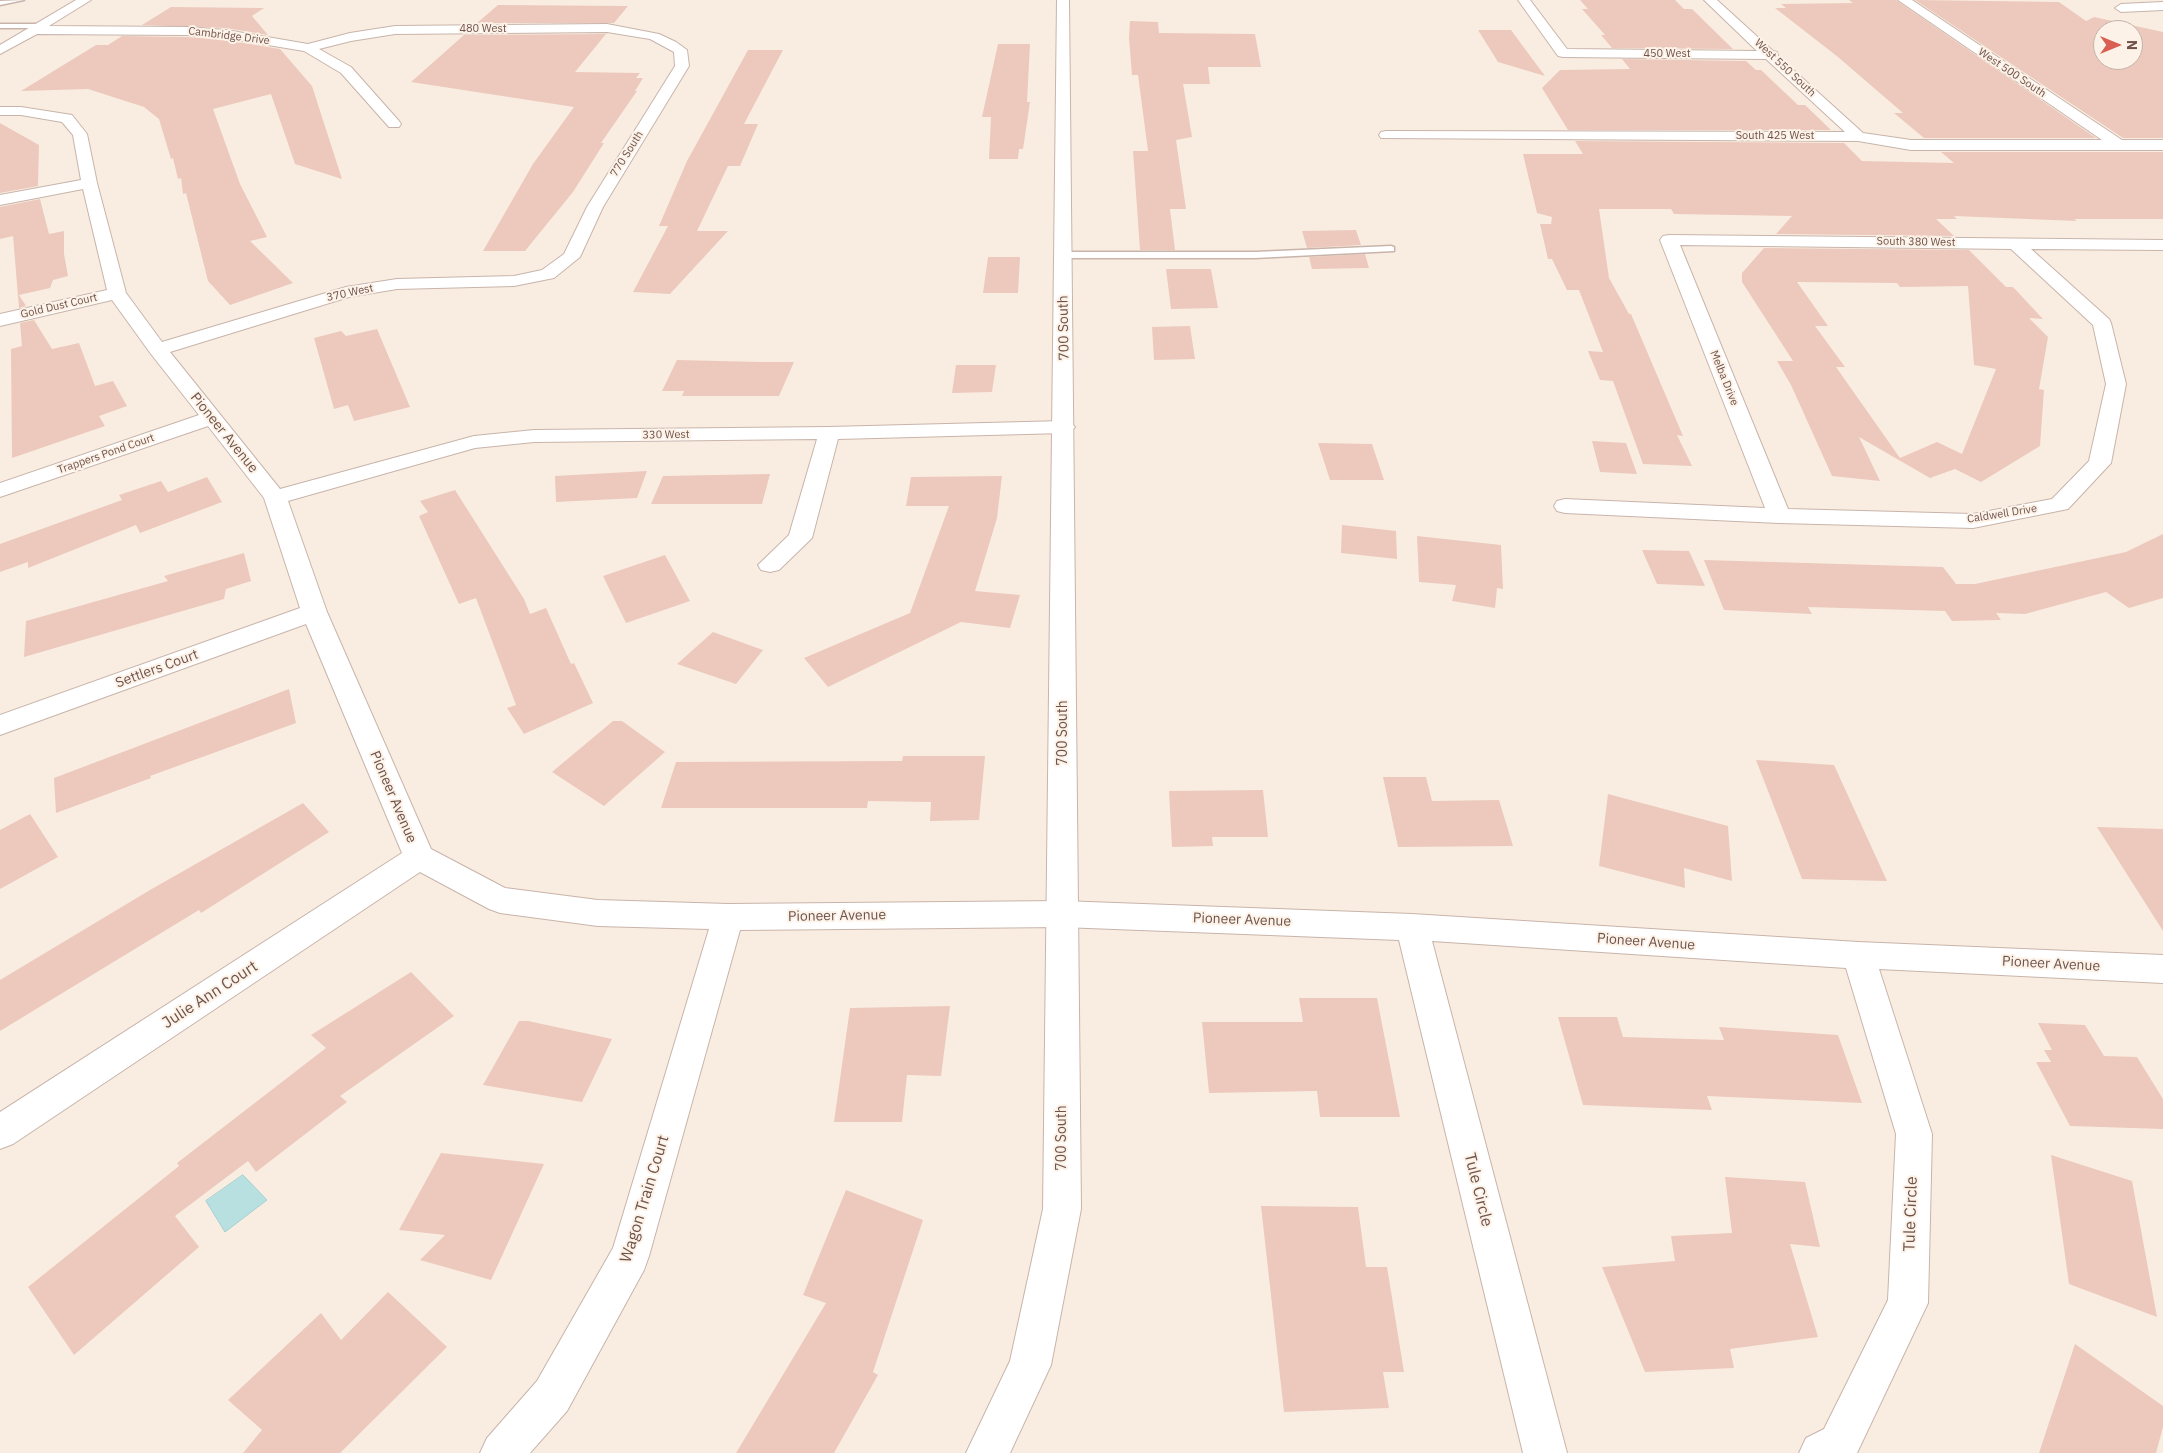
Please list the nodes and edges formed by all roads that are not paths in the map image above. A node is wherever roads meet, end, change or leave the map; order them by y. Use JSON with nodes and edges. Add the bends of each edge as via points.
{"nodes":[{"id":1,"x":21,"y":0,"type":"edge"},
{"id":2,"x":85,"y":0,"type":"edge"},
{"id":3,"x":1063,"y":0,"type":"edge"},
{"id":4,"x":1524,"y":0,"type":"edge"},
{"id":5,"x":1710,"y":0,"type":"edge"},
{"id":6,"x":1904,"y":0,"type":"edge"},
{"id":7,"x":0,"y":3,"type":"edge"},
{"id":8,"x":8,"y":3,"type":"junction"},
{"id":9,"x":2163,"y":6,"type":"edge"},
{"id":10,"x":0,"y":7,"type":"edge"},
{"id":11,"x":2121,"y":8,"type":"dead end"},
{"id":12,"x":0,"y":26,"type":"edge"},
{"id":13,"x":37,"y":28,"type":"junction"},
{"id":14,"x":659,"y":37,"type":"joint"},
{"id":15,"x":308,"y":48,"type":"junction"},
{"id":16,"x":0,"y":50,"type":"edge"},
{"id":17,"x":1772,"y":55,"type":"junction"},
{"id":18,"x":0,"y":111,"type":"edge"},
{"id":19,"x":394,"y":124,"type":"dead end"},
{"id":20,"x":1386,"y":135,"type":"dead end"},
{"id":21,"x":1858,"y":136,"type":"junction"},
{"id":22,"x":2120,"y":145,"type":"junction"},
{"id":23,"x":2163,"y":145,"type":"edge"},
{"id":24,"x":89,"y":184,"type":"junction"},
{"id":25,"x":0,"y":200,"type":"edge"},
{"id":26,"x":1669,"y":240,"type":"joint"},
{"id":27,"x":2015,"y":243,"type":"junction"},
{"id":28,"x":2163,"y":245,"type":"edge"},
{"id":29,"x":1391,"y":249,"type":"dead end"},
{"id":30,"x":1063,"y":255,"type":"junction"},
{"id":31,"x":548,"y":274,"type":"joint"},
{"id":32,"x":117,"y":293,"type":"junction"},
{"id":33,"x":0,"y":320,"type":"edge"},
{"id":34,"x":158,"y":350,"type":"junction"},
{"id":35,"x":212,"y":418,"type":"junction"},
{"id":36,"x":1064,"y":427,"type":"junction"},
{"id":37,"x":829,"y":433,"type":"junction"},
{"id":38,"x":0,"y":490,"type":"edge"},
{"id":39,"x":275,"y":497,"type":"junction"},
{"id":40,"x":1565,"y":506,"type":"dead end"},
{"id":41,"x":1779,"y":516,"type":"junction"},
{"id":42,"x":770,"y":565,"type":"dead end"},
{"id":43,"x":314,"y":612,"type":"junction"},
{"id":44,"x":0,"y":725,"type":"edge"},
{"id":45,"x":419,"y":857,"type":"junction"},
{"id":46,"x":1062,"y":914,"type":"junction"},
{"id":47,"x":728,"y":917,"type":"junction"},
{"id":48,"x":1412,"y":927,"type":"junction"},
{"id":49,"x":1858,"y":955,"type":"junction"},
{"id":50,"x":2163,"y":969,"type":"edge"},
{"id":51,"x":0,"y":1132,"type":"edge"},
{"id":52,"x":502,"y":1453,"type":"edge"},
{"id":53,"x":988,"y":1453,"type":"edge"},
{"id":54,"x":1545,"y":1453,"type":"edge"},
{"id":55,"x":1821,"y":1453,"type":"edge"}],
"edges":[{"from":1,"to":8,"type":"lane"},
{"from":2,"to":13,"type":"street"},
{"from":3,"to":30,"type":"street","name":"700 South"},
{"from":4,"to":17,"type":"street","name":"450 West","via":[[1563,53]]},
{"from":5,"to":17,"type":"street","name":"West 550 South"},
{"from":6,"to":22,"type":"street","name":"West 500 South"},
{"from":7,"to":8,"type":"lane"},
{"from":8,"to":10,"type":"lane"},
{"from":9,"to":11,"type":"street"},
{"from":12,"to":13,"type":"lane"},
{"from":13,"to":15,"type":"street","name":"Cambridge Drive","via":[[226,34]]},
{"from":13,"to":16,"type":"street"},
{"from":14,"to":15,"type":"street","name":"480 West","via":[[607,28],[395,30]]},
{"from":14,"to":31,"type":"street","name":"770 South","via":[[680,50],[682,66],[595,207],[571,257]]},
{"from":15,"to":19,"type":"street","name":"Cambridge Drive","via":[[346,70]]},
{"from":17,"to":21,"type":"street","name":"West 550 South"},
{"from":18,"to":24,"type":"street","name":"Pioneer Avenue","via":[[21,110],[67,118],[80,134]]},
{"from":20,"to":21,"type":"street","name":"South 425 West"},
{"from":21,"to":22,"type":"street","name":"South 425 West","via":[[1910,145]]},
{"from":22,"to":23,"type":"street","name":"South 425 West"},
{"from":24,"to":25,"type":"street"},
{"from":24,"to":32,"type":"street","name":"Pioneer Avenue"},
{"from":26,"to":27,"type":"street","name":"South 380 West"},
{"from":26,"to":41,"type":"street","name":"Melba Drive"},
{"from":27,"to":28,"type":"street","name":"South 380 West"},
{"from":27,"to":41,"type":"street","name":"Caldwell Drive","via":[[2102,323],[2116,384],[2100,463],[2060,504],[1973,521]]},
{"from":29,"to":30,"type":"lane","via":[[1255,255]]},
{"from":30,"to":36,"type":"street","name":"700 South"},
{"from":31,"to":34,"type":"street","name":"370 West","via":[[514,281],[397,284],[346,292]]},
{"from":32,"to":33,"type":"street","name":"Gold Dust Court"},
{"from":32,"to":34,"type":"street","name":"Pioneer Avenue"},
{"from":34,"to":35,"type":"street","name":"Pioneer Avenue"},
{"from":35,"to":38,"type":"street","name":"Trappers Pond Court"},
{"from":35,"to":39,"type":"street","name":"Pioneer Avenue"},
{"from":36,"to":37,"type":"street","name":"330 West"},
{"from":36,"to":46,"type":"street","name":"700 South"},
{"from":37,"to":39,"type":"street","name":"330 West","via":[[534,436],[474,442]]},
{"from":37,"to":42,"type":"street","via":[[800,538]]},
{"from":39,"to":43,"type":"street","name":"Pioneer Avenue"},
{"from":40,"to":41,"type":"street","name":"Caldwell Drive"},
{"from":43,"to":44,"type":"street","name":"Settlers Court"},
{"from":43,"to":45,"type":"street","name":"Pioneer Avenue"},
{"from":45,"to":47,"type":"street","name":"Pioneer Avenue","via":[[500,900],[598,913]]},
{"from":45,"to":51,"type":"street","name":"Julie Ann Court"},
{"from":46,"to":47,"type":"street","name":"Pioneer Avenue"},
{"from":46,"to":48,"type":"street","name":"Pioneer Avenue"},
{"from":46,"to":53,"type":"street","name":"700 South","via":[[1062,1209],[1030,1365]]},
{"from":47,"to":52,"type":"street","name":"Wagon Train Court","via":[[630,1256],[552,1396]]},
{"from":48,"to":49,"type":"street","name":"Pioneer Avenue"},
{"from":48,"to":54,"type":"street","name":"Tule Circle"},
{"from":49,"to":50,"type":"street","name":"Pioneer Avenue"},
{"from":49,"to":55,"type":"street","name":"Tule Circle","via":[[1914,1134],[1908,1303],[1839,1444]]}]}
